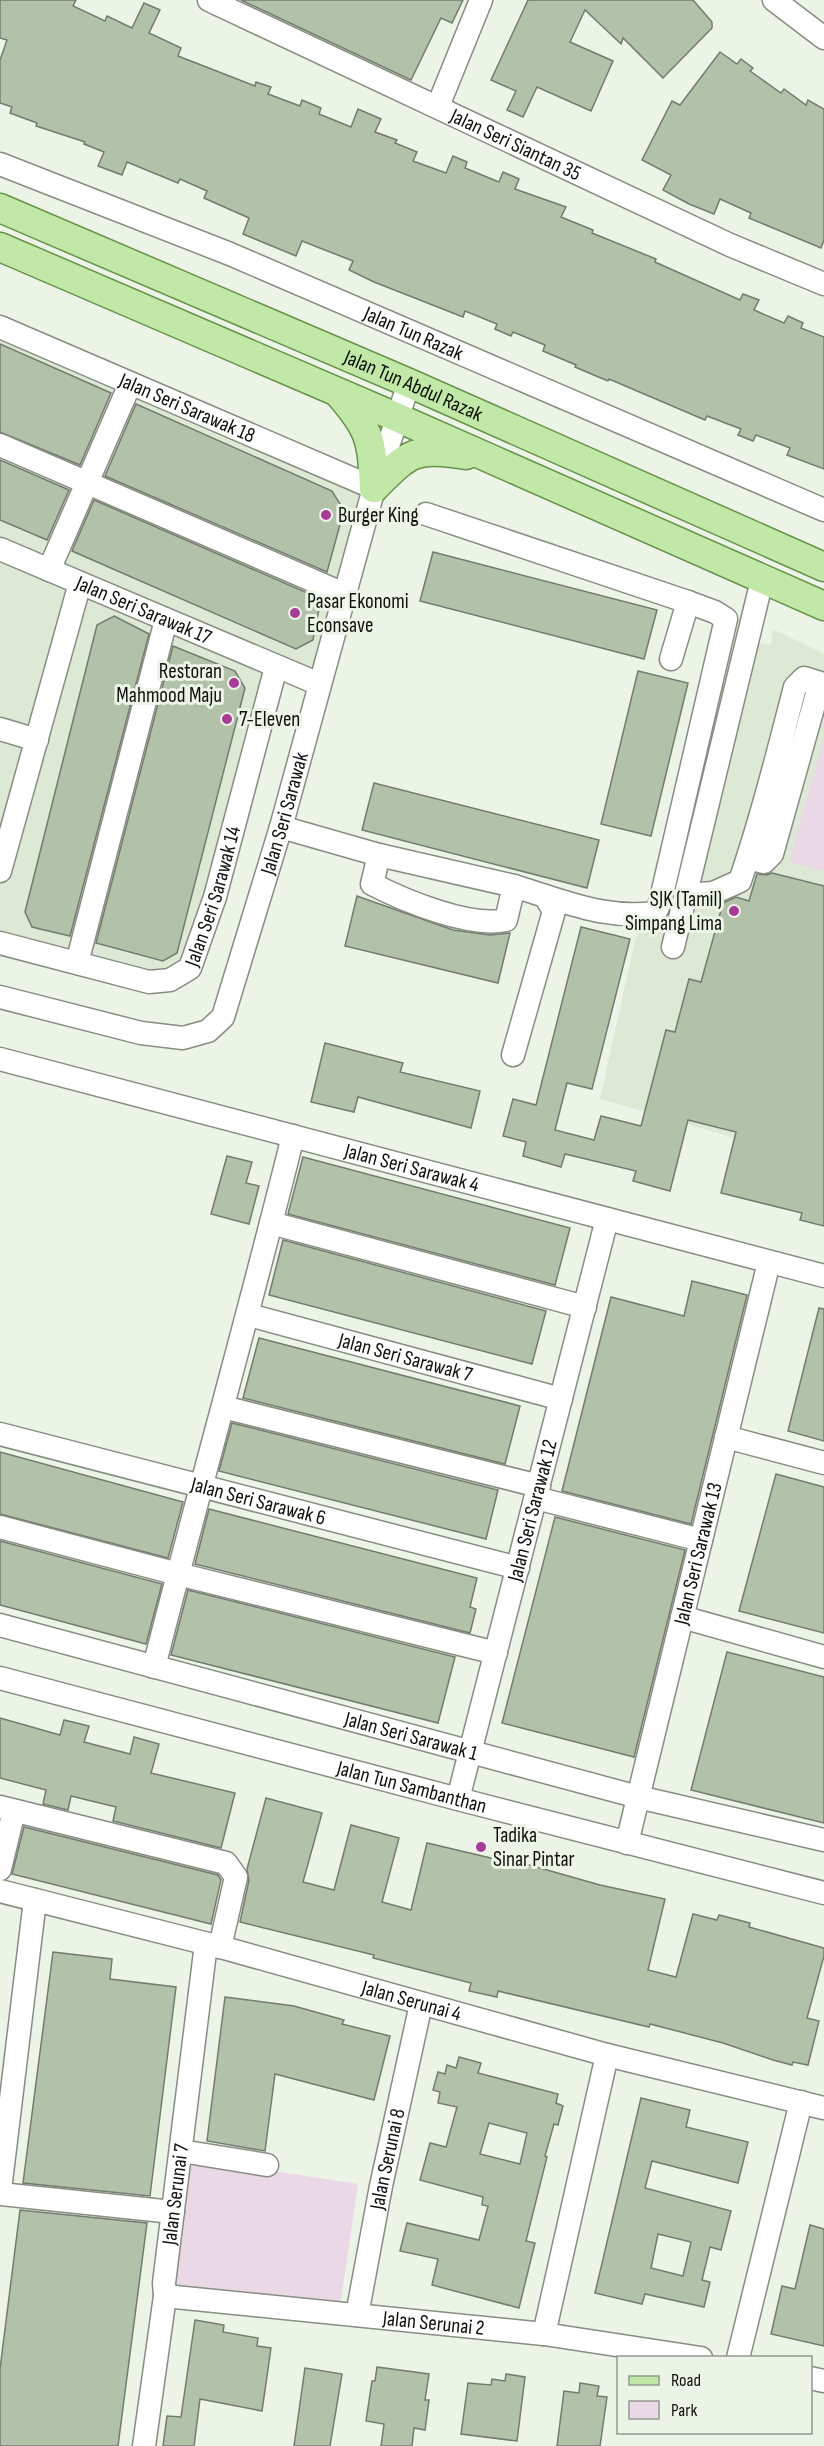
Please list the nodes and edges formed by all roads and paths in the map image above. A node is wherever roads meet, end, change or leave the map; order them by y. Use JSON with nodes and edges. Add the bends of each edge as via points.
{"nodes":[{"id":1,"x":209,"y":0,"type":"edge"},
{"id":2,"x":481,"y":0,"type":"edge"},
{"id":3,"x":774,"y":0,"type":"edge"},
{"id":4,"x":824,"y":38,"type":"edge"},
{"id":5,"x":438,"y":106,"type":"junction"},
{"id":6,"x":0,"y":164,"type":"edge"},
{"id":7,"x":0,"y":208,"type":"edge"},
{"id":8,"x":0,"y":248,"type":"edge"},
{"id":9,"x":824,"y":284,"type":"edge"},
{"id":10,"x":0,"y":327,"type":"edge"},
{"id":11,"x":408,"y":383,"type":"junction"},
{"id":12,"x":130,"y":384,"type":"junction"},
{"id":13,"x":335,"y":391,"type":"junction"},
{"id":14,"x":396,"y":417,"type":"junction"},
{"id":15,"x":0,"y":445,"type":"edge"},
{"id":16,"x":567,"y":454,"type":"junction"},
{"id":17,"x":489,"y":458,"type":"junction"},
{"id":18,"x":87,"y":482,"type":"junction"},
{"id":19,"x":552,"y":486,"type":"junction"},
{"id":20,"x":374,"y":488,"type":"junction"},
{"id":21,"x":824,"y":510,"type":"edge"},
{"id":22,"x":426,"y":514,"type":"dead end"},
{"id":23,"x":0,"y":549,"type":"edge"},
{"id":24,"x":824,"y":567,"type":"edge"},
{"id":25,"x":49,"y":570,"type":"junction"},
{"id":26,"x":762,"y":580,"type":"junction"},
{"id":27,"x":80,"y":583,"type":"junction"},
{"id":28,"x":344,"y":594,"type":"junction"},
{"id":29,"x":688,"y":602,"type":"junction"},
{"id":30,"x":824,"y":606,"type":"edge"},
{"id":31,"x":166,"y":620,"type":"junction"},
{"id":32,"x":671,"y":659,"type":"dead end"},
{"id":33,"x":276,"y":667,"type":"junction"},
{"id":34,"x":319,"y":684,"type":"junction"},
{"id":35,"x":0,"y":729,"type":"edge"},
{"id":36,"x":37,"y":740,"type":"junction"},
{"id":37,"x":281,"y":827,"type":"junction"},
{"id":38,"x":4,"y":842,"type":"edge"},
{"id":39,"x":379,"y":855,"type":"junction"},
{"id":40,"x":748,"y":858,"type":"junction"},
{"id":41,"x":0,"y":871,"type":"edge"},
{"id":42,"x":514,"y":886,"type":"junction"},
{"id":43,"x":544,"y":896,"type":"junction"},
{"id":44,"x":685,"y":896,"type":"junction"},
{"id":45,"x":0,"y":943,"type":"edge"},
{"id":46,"x":673,"y":946,"type":"dead end"},
{"id":47,"x":77,"y":963,"type":"junction"},
{"id":48,"x":0,"y":997,"type":"edge"},
{"id":49,"x":513,"y":1055,"type":"dead end"},
{"id":50,"x":0,"y":1059,"type":"edge"},
{"id":51,"x":293,"y":1136,"type":"junction"},
{"id":52,"x":607,"y":1219,"type":"junction"},
{"id":53,"x":271,"y":1223,"type":"junction"},
{"id":54,"x":769,"y":1262,"type":"junction"},
{"id":55,"x":824,"y":1276,"type":"edge"},
{"id":56,"x":585,"y":1307,"type":"junction"},
{"id":57,"x":249,"y":1315,"type":"junction"},
{"id":58,"x":561,"y":1399,"type":"junction"},
{"id":59,"x":223,"y":1407,"type":"junction"},
{"id":60,"x":0,"y":1434,"type":"edge"},
{"id":61,"x":726,"y":1437,"type":"junction"},
{"id":62,"x":824,"y":1463,"type":"edge"},
{"id":63,"x":200,"y":1485,"type":"junction"},
{"id":64,"x":537,"y":1492,"type":"junction"},
{"id":65,"x":0,"y":1527,"type":"edge"},
{"id":66,"x":701,"y":1540,"type":"junction"},
{"id":67,"x":518,"y":1568,"type":"junction"},
{"id":68,"x":178,"y":1574,"type":"junction"},
{"id":69,"x":682,"y":1617,"type":"junction"},
{"id":70,"x":0,"y":1625,"type":"edge"},
{"id":71,"x":496,"y":1653,"type":"junction"},
{"id":72,"x":824,"y":1657,"type":"edge"},
{"id":73,"x":154,"y":1667,"type":"junction"},
{"id":74,"x":0,"y":1678,"type":"edge"},
{"id":75,"x":471,"y":1751,"type":"junction"},
{"id":76,"x":638,"y":1797,"type":"junction"},
{"id":77,"x":458,"y":1799,"type":"junction"},
{"id":78,"x":7,"y":1809,"type":"edge"},
{"id":79,"x":824,"y":1840,"type":"edge"},
{"id":80,"x":627,"y":1843,"type":"junction"},
{"id":81,"x":0,"y":1869,"type":"edge"},
{"id":82,"x":0,"y":1891,"type":"edge"},
{"id":83,"x":824,"y":1893,"type":"edge"},
{"id":84,"x":35,"y":1900,"type":"junction"},
{"id":85,"x":213,"y":1945,"type":"junction"},
{"id":86,"x":421,"y":2004,"type":"junction"},
{"id":87,"x":607,"y":2055,"type":"junction"},
{"id":88,"x":7,"y":2062,"type":"edge"},
{"id":89,"x":801,"y":2102,"type":"junction"},
{"id":90,"x":824,"y":2108,"type":"edge"},
{"id":91,"x":181,"y":2151,"type":"junction"},
{"id":92,"x":267,"y":2165,"type":"dead end"},
{"id":93,"x":0,"y":2192,"type":"edge"},
{"id":94,"x":173,"y":2212,"type":"junction"},
{"id":95,"x":165,"y":2296,"type":"junction"},
{"id":96,"x":357,"y":2315,"type":"junction"},
{"id":97,"x":544,"y":2334,"type":"junction"},
{"id":98,"x":688,"y":2356,"type":"edge"},
{"id":99,"x":738,"y":2356,"type":"edge"},
{"id":100,"x":144,"y":2446,"type":"edge"}],
"edges":[{"from":1,"to":5,"type":"street","name":"Jalan Seri Siantan 35"},
{"from":2,"to":5,"type":"street"},
{"from":3,"to":4,"type":"street"},
{"from":5,"to":9,"type":"street","name":"Jalan Seri Siantan 35","via":[[730,245]]},
{"from":6,"to":21,"type":"street","name":"Jalan Tun Razak","via":[[241,259]]},
{"from":7,"to":11,"type":"main road","name":"Jalan Tun Abdul Razak"},
{"from":8,"to":13,"type":"main road","name":"Jalan Tun Abdul Razak"},
{"from":10,"to":12,"type":"street","name":"Jalan Seri Sarawak 18"},
{"from":11,"to":14,"type":"street","name":"Jalan Seri Sarawak"},
{"from":11,"to":16,"type":"main road","name":"Jalan Tun Abdul Razak"},
{"from":12,"to":18,"type":"street"},
{"from":12,"to":20,"type":"street","name":"Jalan Seri Sarawak 18"},
{"from":13,"to":14,"type":"main road","name":"Jalan Tun Abdul Razak"},
{"from":13,"to":20,"type":"main road","via":[[367,431],[373,450]]},
{"from":14,"to":17,"type":"main road","name":"Jalan Tun Abdul Razak"},
{"from":14,"to":20,"type":"street","name":"Jalan Seri Sarawak"},
{"from":15,"to":18,"type":"street"},
{"from":16,"to":19,"type":"main road"},
{"from":16,"to":24,"type":"main road","name":"Jalan Tun Abdul Razak"},
{"from":17,"to":19,"type":"main road","name":"Jalan Tun Abdul Razak"},
{"from":17,"to":20,"type":"main road","via":[[418,453],[403,459]]},
{"from":18,"to":25,"type":"street"},
{"from":18,"to":28,"type":"street"},
{"from":19,"to":26,"type":"main road","name":"Jalan Tun Abdul Razak"},
{"from":20,"to":28,"type":"street","name":"Jalan Seri Sarawak"},
{"from":22,"to":29,"type":"street"},
{"from":23,"to":25,"type":"street","name":"Jalan Seri Sarawak 17"},
{"from":25,"to":27,"type":"street","name":"Jalan Seri Sarawak 17"},
{"from":26,"to":30,"type":"main road","name":"Jalan Tun Abdul Razak"},
{"from":26,"to":44,"type":"street"},
{"from":27,"to":31,"type":"street","name":"Jalan Seri Sarawak 17"},
{"from":27,"to":36,"type":"street"},
{"from":28,"to":34,"type":"street","name":"Jalan Seri Sarawak"},
{"from":29,"to":32,"type":"street"},
{"from":29,"to":43,"type":"street","via":[[726,619],[660,903],[655,913],[630,916],[598,912]]},
{"from":31,"to":33,"type":"street","name":"Jalan Seri Sarawak 17"},
{"from":31,"to":47,"type":"street"},
{"from":33,"to":34,"type":"street","name":"Jalan Seri Sarawak 17"},
{"from":33,"to":47,"type":"street","name":"Jalan Seri Sarawak 14","via":[[215,897],[190,968],[170,980],[150,982]]},
{"from":34,"to":37,"type":"street","name":"Jalan Seri Sarawak"},
{"from":35,"to":36,"type":"street"},
{"from":36,"to":38,"type":"street"},
{"from":37,"to":39,"type":"street"},
{"from":37,"to":48,"type":"street","name":"Jalan Seri Sarawak","via":[[223,1017],[207,1031],[183,1038],[141,1033]]},
{"from":38,"to":41,"type":"street"},
{"from":39,"to":42,"type":"street"},
{"from":39,"to":42,"type":"street","via":[[372,884],[407,902],[451,914],[494,922],[506,920]]},
{"from":40,"to":40,"type":"street","via":[[795,687],[804,678],[810,679],[820,683],[772,854],[764,862]]},
{"from":40,"to":44,"type":"street","via":[[740,880],[713,893]]},
{"from":42,"to":43,"type":"street"},
{"from":43,"to":49,"type":"street","via":[[554,911]]},
{"from":44,"to":46,"type":"street"},
{"from":45,"to":47,"type":"street","name":"Jalan Seri Sarawak 14"},
{"from":50,"to":51,"type":"street","name":"Jalan Seri Sarawak 4"},
{"from":51,"to":52,"type":"street","name":"Jalan Seri Sarawak 4"},
{"from":51,"to":53,"type":"street"},
{"from":52,"to":54,"type":"street","name":"Jalan Seri Sarawak 4"},
{"from":52,"to":56,"type":"street","name":"Jalan Seri Sarawak 12"},
{"from":53,"to":56,"type":"street"},
{"from":53,"to":57,"type":"street"},
{"from":54,"to":55,"type":"street","name":"Jalan Seri Sarawak 4"},
{"from":54,"to":61,"type":"street","name":"Jalan Seri Sarawak 13"},
{"from":56,"to":58,"type":"street","name":"Jalan Seri Sarawak 12"},
{"from":57,"to":58,"type":"street","name":"Jalan Seri Sarawak 7"},
{"from":57,"to":59,"type":"street"},
{"from":58,"to":64,"type":"street","name":"Jalan Seri Sarawak 12"},
{"from":59,"to":63,"type":"street"},
{"from":59,"to":64,"type":"street"},
{"from":60,"to":63,"type":"street","name":"Jalan Seri Sarawak 6"},
{"from":61,"to":62,"type":"street"},
{"from":61,"to":66,"type":"street","name":"Jalan Seri Sarawak 13"},
{"from":63,"to":67,"type":"street","name":"Jalan Seri Sarawak 6"},
{"from":63,"to":68,"type":"street"},
{"from":64,"to":66,"type":"street"},
{"from":64,"to":67,"type":"street","name":"Jalan Seri Sarawak 12"},
{"from":65,"to":68,"type":"street"},
{"from":66,"to":69,"type":"street","name":"Jalan Seri Sarawak 13"},
{"from":67,"to":71,"type":"street","name":"Jalan Seri Sarawak 12"},
{"from":68,"to":71,"type":"street"},
{"from":68,"to":73,"type":"street"},
{"from":69,"to":72,"type":"street"},
{"from":69,"to":76,"type":"street","name":"Jalan Seri Sarawak 13"},
{"from":70,"to":73,"type":"street","name":"Jalan Seri Sarawak 1"},
{"from":71,"to":75,"type":"street","name":"Jalan Seri Sarawak 12"},
{"from":73,"to":75,"type":"street","name":"Jalan Seri Sarawak 1"},
{"from":74,"to":77,"type":"street","name":"Jalan Tun Sambanthan"},
{"from":75,"to":76,"type":"street","name":"Jalan Seri Sarawak 1"},
{"from":75,"to":77,"type":"street","name":"Jalan Seri Sarawak 12"},
{"from":76,"to":79,"type":"street","name":"Jalan Seri Sarawak 1"},
{"from":76,"to":80,"type":"street","name":"Jalan Seri Sarawak 13"},
{"from":77,"to":80,"type":"street","name":"Jalan Tun Sambanthan"},
{"from":78,"to":81,"type":"street"},
{"from":78,"to":85,"type":"street","name":"Jalan Serunai 7","via":[[226,1863],[236,1877]]},
{"from":80,"to":83,"type":"street","name":"Jalan Tun Sambanthan"},
{"from":82,"to":84,"type":"street","name":"Jalan Serunai 4"},
{"from":84,"to":85,"type":"street","name":"Jalan Serunai 4"},
{"from":84,"to":88,"type":"street"},
{"from":85,"to":86,"type":"street","name":"Jalan Serunai 4"},
{"from":85,"to":91,"type":"street","name":"Jalan Serunai 7"},
{"from":86,"to":87,"type":"street","name":"Jalan Serunai 4"},
{"from":86,"to":96,"type":"street","name":"Jalan Serunai 8"},
{"from":87,"to":89,"type":"street","name":"Jalan Serunai 4"},
{"from":87,"to":97,"type":"street"},
{"from":88,"to":93,"type":"street"},
{"from":89,"to":90,"type":"street","name":"Jalan Serunai 4"},
{"from":89,"to":99,"type":"street"},
{"from":91,"to":92,"type":"street"},
{"from":91,"to":94,"type":"street","name":"Jalan Serunai 7"},
{"from":93,"to":94,"type":"street"},
{"from":94,"to":95,"type":"street","name":"Jalan Serunai 7"},
{"from":95,"to":96,"type":"street","name":"Jalan Serunai 2"},
{"from":95,"to":100,"type":"street","name":"Jalan Serunai 7"},
{"from":96,"to":97,"type":"street","name":"Jalan Serunai 2"},
{"from":97,"to":98,"type":"street","name":"Jalan Serunai 2"}]}
